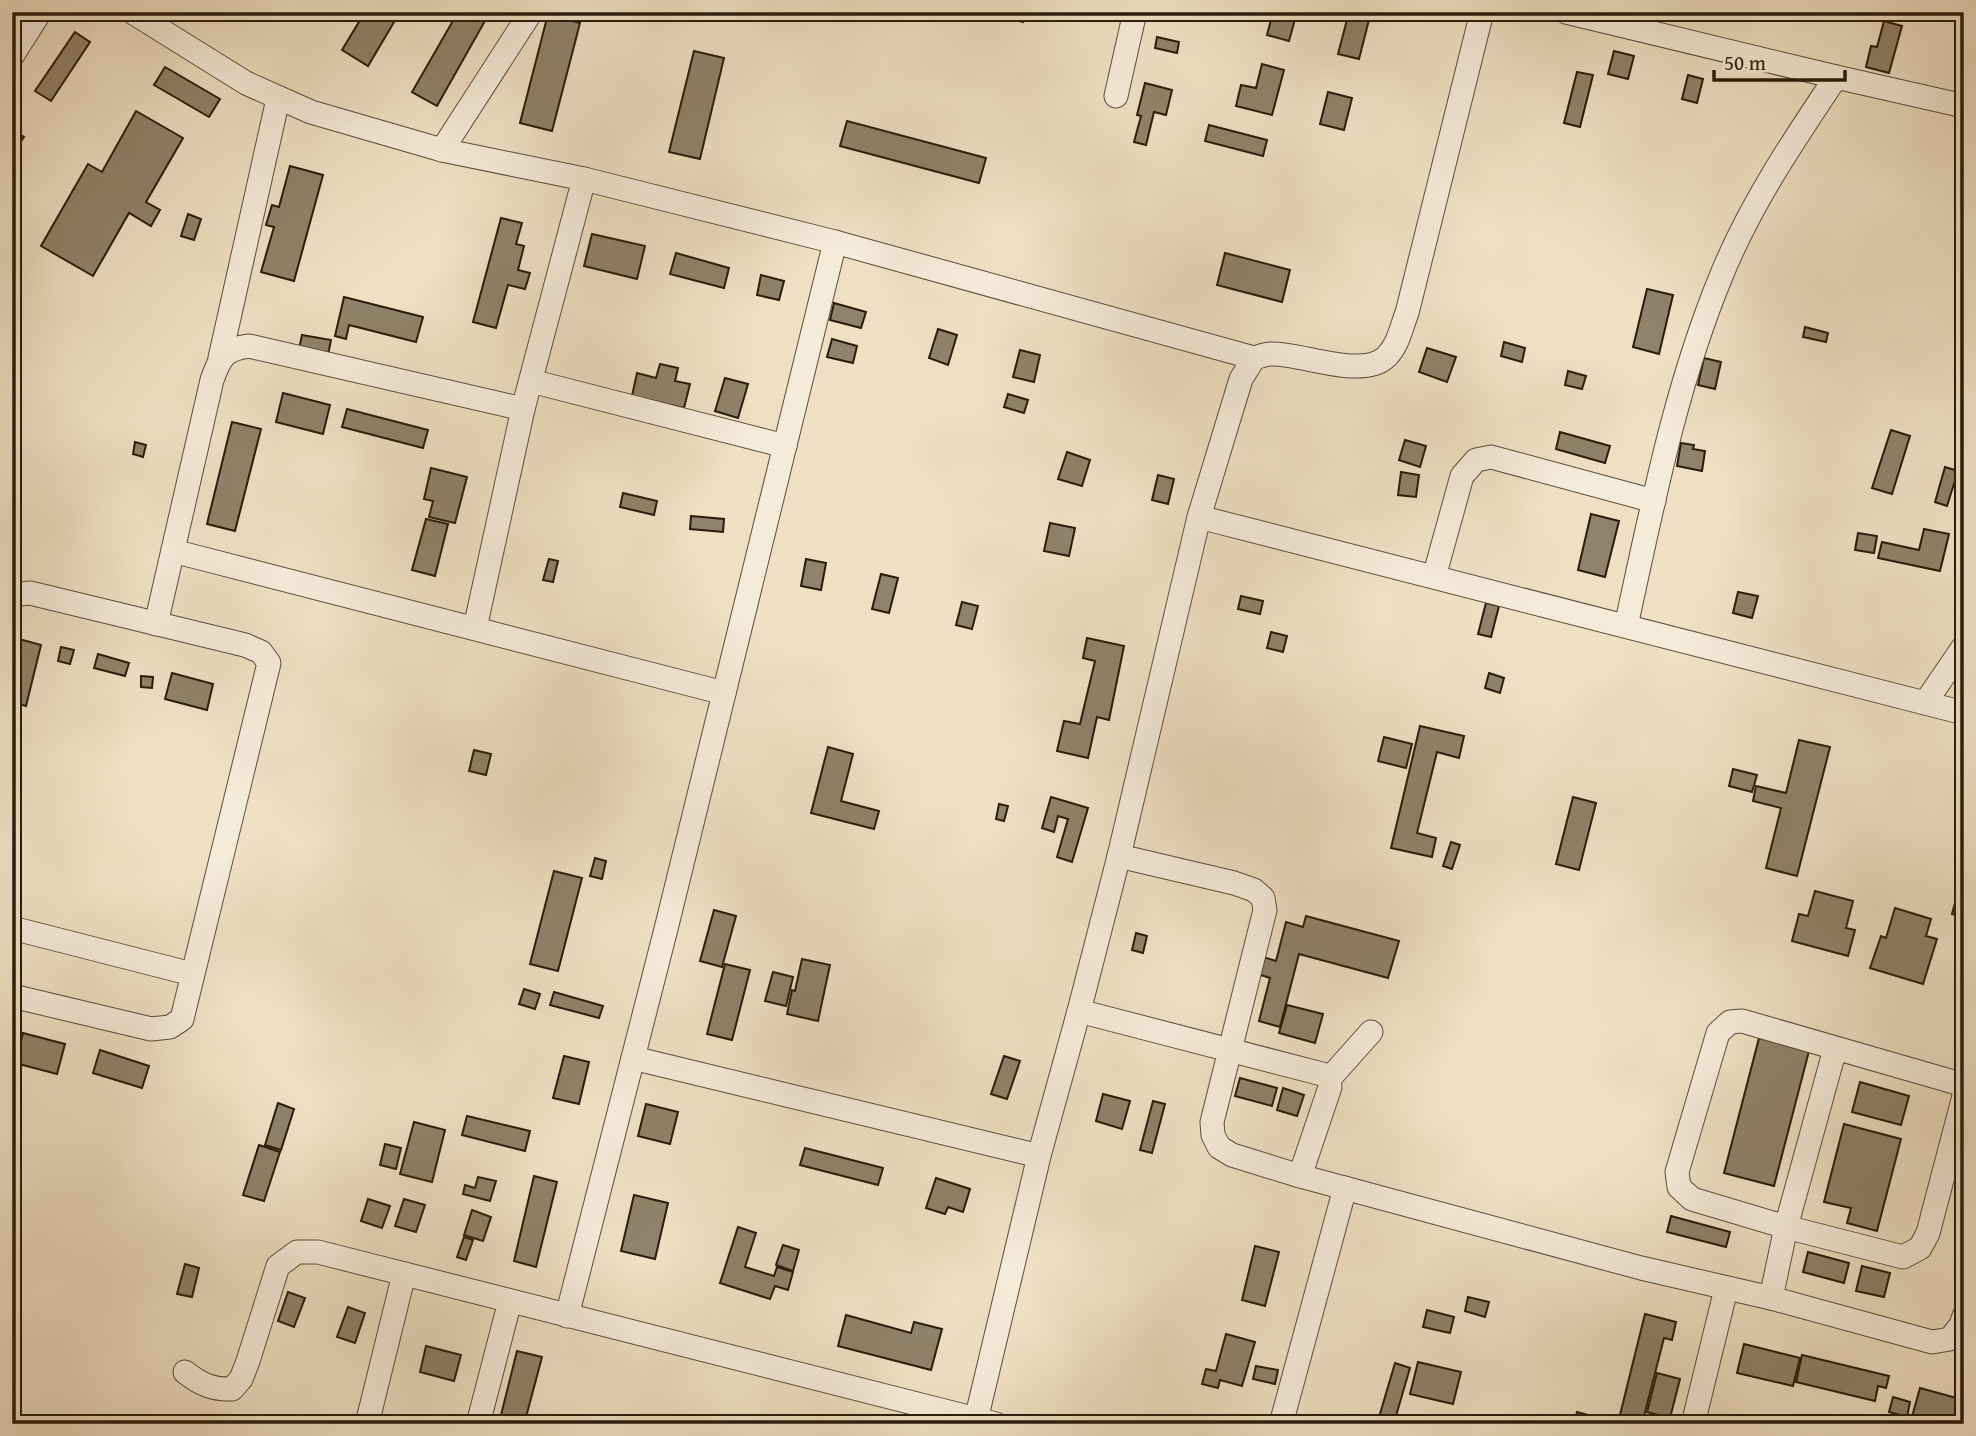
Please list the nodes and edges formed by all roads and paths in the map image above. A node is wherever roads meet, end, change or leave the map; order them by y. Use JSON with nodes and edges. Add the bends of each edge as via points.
{"nodes":[{"id":1,"x":40,"y":12,"type":"edge"},
{"id":2,"x":132,"y":12,"type":"edge"},
{"id":3,"x":531,"y":12,"type":"edge"},
{"id":4,"x":1135,"y":12,"type":"edge"},
{"id":5,"x":1482,"y":12,"type":"edge"},
{"id":6,"x":1566,"y":12,"type":"edge"},
{"id":7,"x":12,"y":56,"type":"edge"},
{"id":8,"x":1836,"y":77,"type":"junction"},
{"id":9,"x":1116,"y":96,"type":"dead end"},
{"id":10,"x":278,"y":99,"type":"junction"},
{"id":11,"x":1964,"y":106,"type":"edge"},
{"id":12,"x":442,"y":150,"type":"junction"},
{"id":13,"x":584,"y":179,"type":"junction"},
{"id":14,"x":835,"y":242,"type":"junction"},
{"id":15,"x":220,"y":358,"type":"junction"},
{"id":16,"x":1254,"y":358,"type":"junction"},
{"id":17,"x":531,"y":382,"type":"junction"},
{"id":18,"x":523,"y":410,"type":"junction"},
{"id":19,"x":785,"y":446,"type":"junction"},
{"id":20,"x":1654,"y":501,"type":"junction"},
{"id":21,"x":1199,"y":517,"type":"junction"},
{"id":22,"x":173,"y":551,"type":"junction"},
{"id":23,"x":1434,"y":577,"type":"junction"},
{"id":24,"x":12,"y":595,"type":"edge"},
{"id":25,"x":156,"y":624,"type":"junction"},
{"id":26,"x":1626,"y":626,"type":"junction"},
{"id":27,"x":474,"y":628,"type":"junction"},
{"id":28,"x":1964,"y":646,"type":"edge"},
{"id":29,"x":724,"y":693,"type":"junction"},
{"id":30,"x":1925,"y":704,"type":"junction"},
{"id":31,"x":1964,"y":713,"type":"edge"},
{"id":32,"x":1119,"y":856,"type":"junction"},
{"id":33,"x":12,"y":928,"type":"edge"},
{"id":34,"x":192,"y":974,"type":"junction"},
{"id":35,"x":12,"y":996,"type":"edge"},
{"id":36,"x":1079,"y":1011,"type":"junction"},
{"id":37,"x":1371,"y":1031,"type":"dead end"},
{"id":38,"x":1835,"y":1049,"type":"junction"},
{"id":39,"x":1229,"y":1050,"type":"junction"},
{"id":40,"x":633,"y":1058,"type":"junction"},
{"id":41,"x":1328,"y":1079,"type":"junction"},
{"id":42,"x":1964,"y":1085,"type":"edge"},
{"id":43,"x":1964,"y":1096,"type":"edge"},
{"id":44,"x":1039,"y":1156,"type":"junction"},
{"id":45,"x":1300,"y":1176,"type":"junction"},
{"id":46,"x":1345,"y":1188,"type":"junction"},
{"id":47,"x":1786,"y":1227,"type":"junction"},
{"id":48,"x":404,"y":1275,"type":"junction"},
{"id":49,"x":1726,"y":1289,"type":"junction"},
{"id":50,"x":1771,"y":1298,"type":"junction"},
{"id":51,"x":510,"y":1301,"type":"junction"},
{"id":52,"x":567,"y":1316,"type":"junction"},
{"id":53,"x":1964,"y":1317,"type":"edge"},
{"id":54,"x":185,"y":1372,"type":"dead end"},
{"id":55,"x":983,"y":1422,"type":"edge"},
{"id":56,"x":367,"y":1424,"type":"edge"},
{"id":57,"x":478,"y":1424,"type":"edge"},
{"id":58,"x":1281,"y":1424,"type":"edge"},
{"id":59,"x":1693,"y":1424,"type":"edge"}],
"edges":[{"from":1,"to":7,"type":"street"},
{"from":2,"to":10,"type":"street"},
{"from":3,"to":12,"type":"street"},
{"from":4,"to":9,"type":"street"},
{"from":5,"to":16,"type":"street","via":[[1396,344],[1385,359],[1369,365],[1271,354]]},
{"from":6,"to":8,"type":"street"},
{"from":8,"to":11,"type":"street"},
{"from":8,"to":20,"type":"street","via":[[1777,166],[1721,274],[1680,391]]},
{"from":10,"to":12,"type":"street"},
{"from":10,"to":15,"type":"street"},
{"from":12,"to":13,"type":"street"},
{"from":13,"to":14,"type":"street"},
{"from":13,"to":17,"type":"street"},
{"from":14,"to":16,"type":"street"},
{"from":14,"to":19,"type":"street"},
{"from":15,"to":18,"type":"street","via":[[249,346]]},
{"from":15,"to":22,"type":"street"},
{"from":16,"to":21,"type":"street","via":[[1241,379]]},
{"from":17,"to":18,"type":"street"},
{"from":17,"to":19,"type":"street"},
{"from":18,"to":27,"type":"street"},
{"from":19,"to":29,"type":"street"},
{"from":20,"to":23,"type":"street","via":[[1491,457],[1476,460],[1462,476]]},
{"from":20,"to":26,"type":"street"},
{"from":21,"to":23,"type":"street"},
{"from":21,"to":32,"type":"street"},
{"from":22,"to":25,"type":"street"},
{"from":22,"to":27,"type":"street"},
{"from":23,"to":26,"type":"street"},
{"from":24,"to":25,"type":"street","via":[[30,593]]},
{"from":25,"to":34,"type":"street","via":[[244,645],[261,653],[268,663]]},
{"from":26,"to":30,"type":"street"},
{"from":27,"to":29,"type":"street"},
{"from":28,"to":30,"type":"street"},
{"from":29,"to":40,"type":"street"},
{"from":30,"to":31,"type":"street"},
{"from":32,"to":36,"type":"street"},
{"from":32,"to":39,"type":"street","via":[[1234,883],[1263,898],[1265,910]]},
{"from":33,"to":34,"type":"street"},
{"from":34,"to":35,"type":"street","via":[[182,1018],[170,1027],[151,1030]]},
{"from":36,"to":39,"type":"street"},
{"from":36,"to":44,"type":"street"},
{"from":37,"to":41,"type":"street"},
{"from":38,"to":42,"type":"street"},
{"from":38,"to":47,"type":"street"},
{"from":38,"to":47,"type":"street","via":[[1742,1021],[1730,1022],[1718,1033],[1676,1172],[1679,1187],[1692,1199]]},
{"from":39,"to":41,"type":"street"},
{"from":39,"to":45,"type":"street","via":[[1212,1122],[1219,1147]]},
{"from":40,"to":44,"type":"street"},
{"from":40,"to":52,"type":"street"},
{"from":41,"to":45,"type":"street","via":[[1330,1087]]},
{"from":43,"to":47,"type":"street","via":[[1928,1233],[1920,1248],[1903,1257]]},
{"from":44,"to":55,"type":"street"},
{"from":45,"to":46,"type":"street"},
{"from":46,"to":49,"type":"street"},
{"from":46,"to":58,"type":"street"},
{"from":47,"to":50,"type":"street"},
{"from":48,"to":51,"type":"street"},
{"from":48,"to":54,"type":"street","via":[[318,1252],[297,1252],[278,1266],[248,1361],[232,1389],[217,1390]]},
{"from":48,"to":56,"type":"street"},
{"from":49,"to":50,"type":"street"},
{"from":49,"to":59,"type":"street"},
{"from":50,"to":53,"type":"street","via":[[1932,1342],[1950,1339]]},
{"from":51,"to":52,"type":"street"},
{"from":51,"to":57,"type":"street"},
{"from":52,"to":55,"type":"street"}]}
